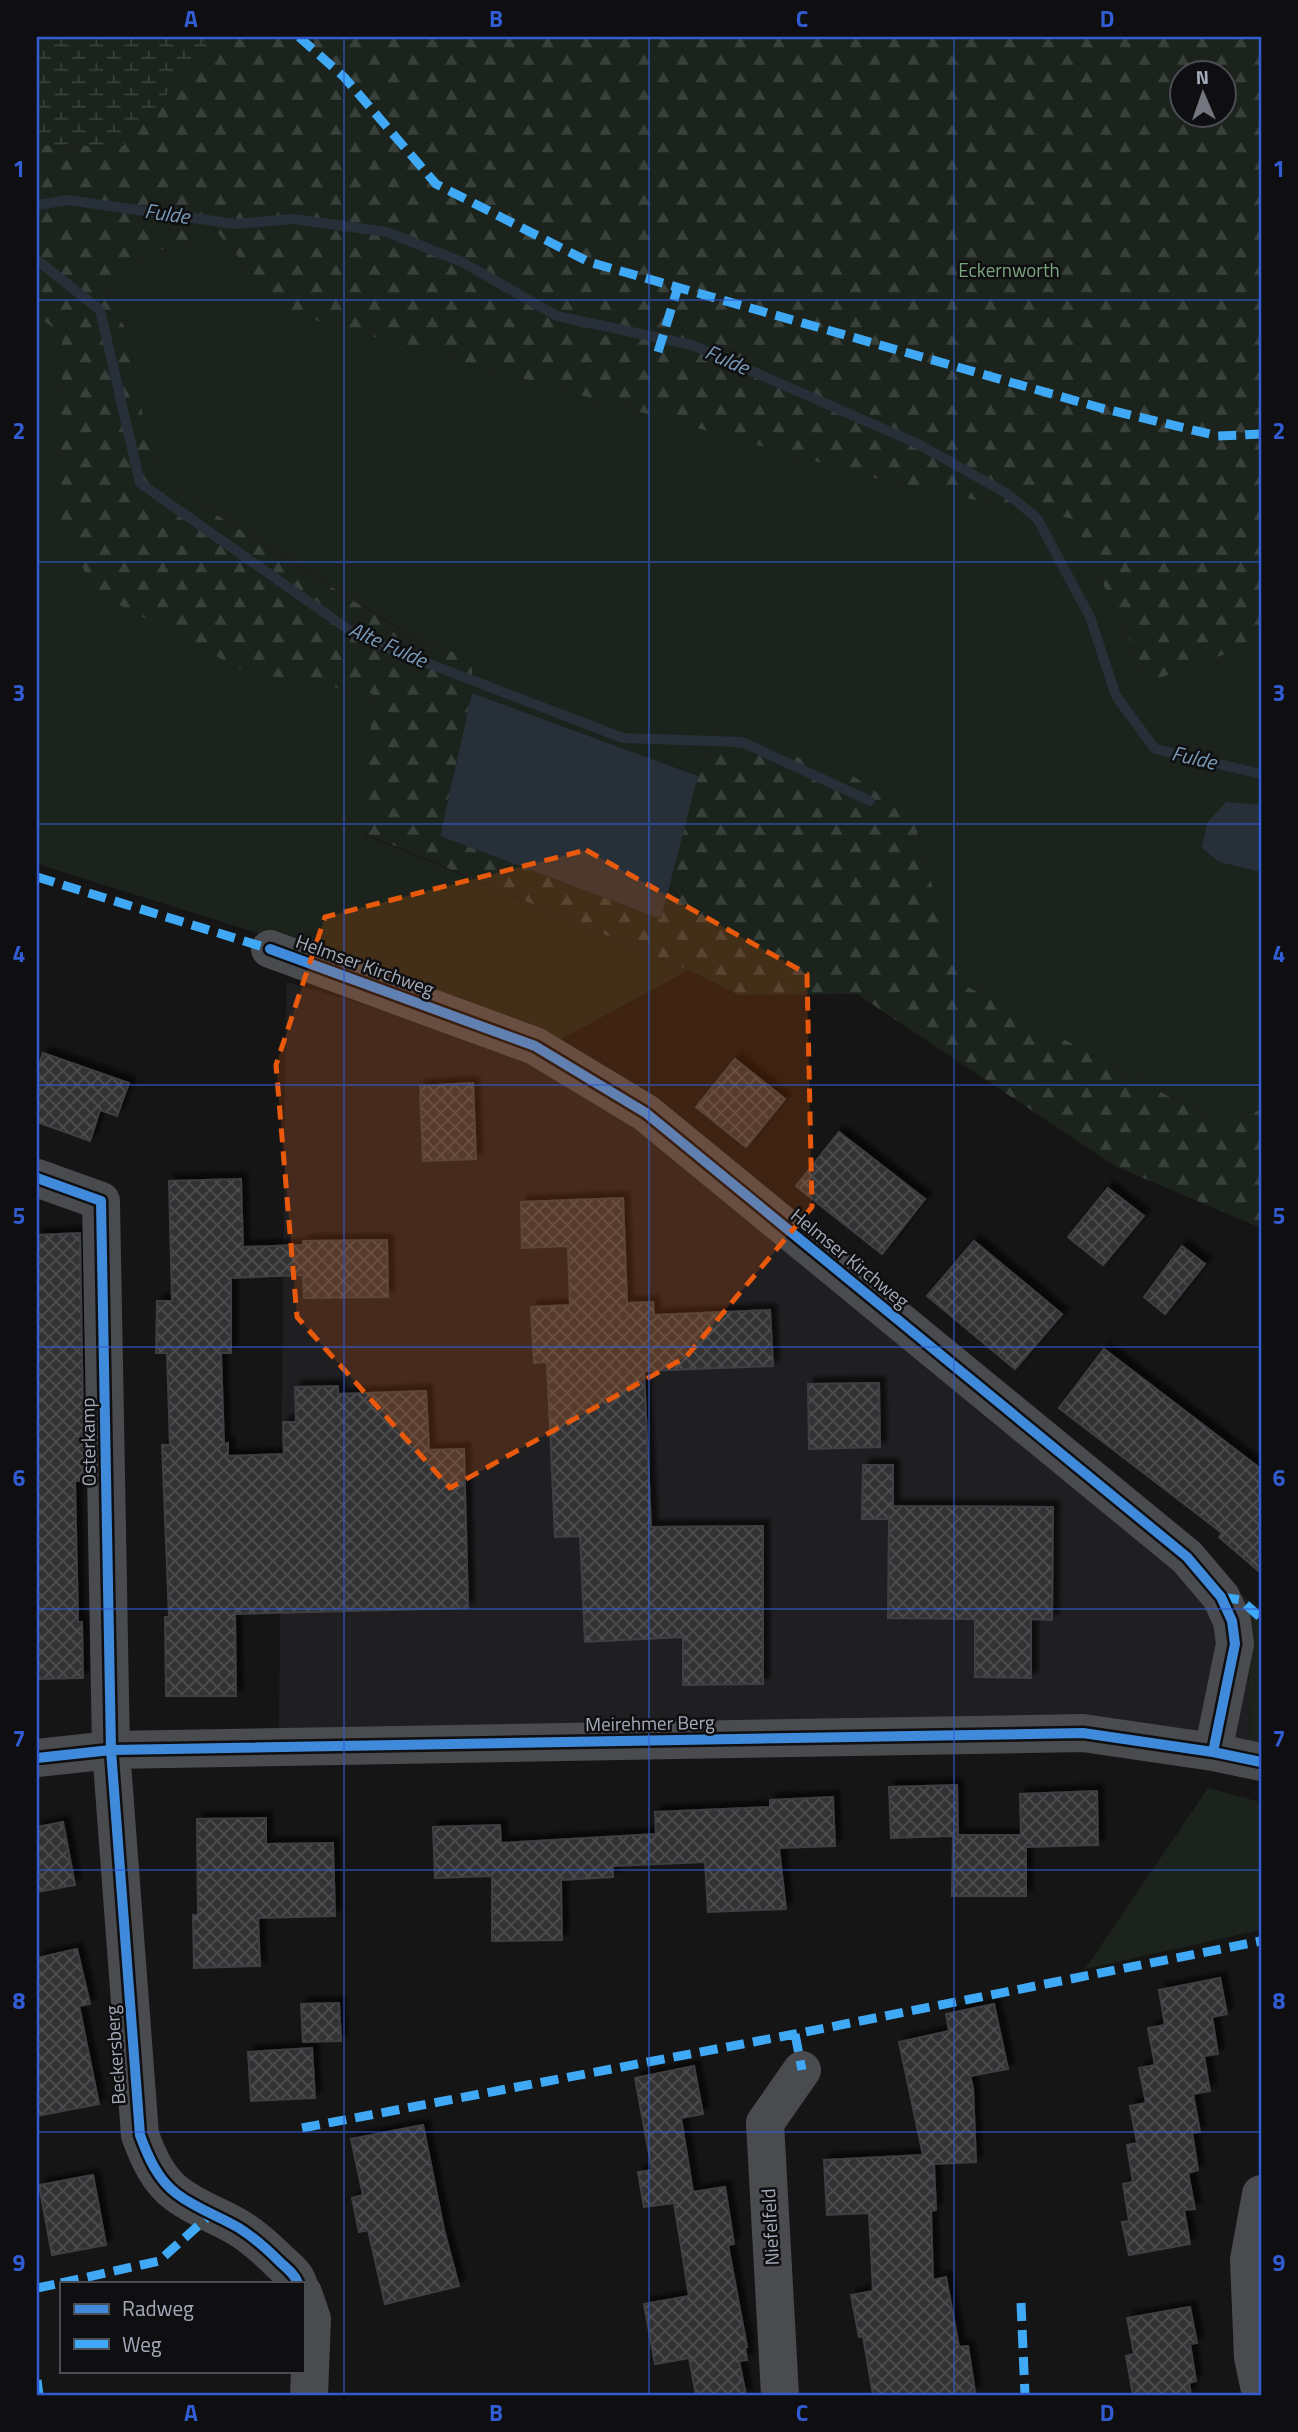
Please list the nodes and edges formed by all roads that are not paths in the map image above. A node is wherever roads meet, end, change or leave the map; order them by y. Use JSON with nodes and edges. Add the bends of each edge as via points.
{"nodes":[{"id":1,"x":270,"y":949,"type":"dead end"},
{"id":2,"x":37,"y":1178,"type":"edge"},
{"id":3,"x":111,"y":1750,"type":"junction"},
{"id":4,"x":1213,"y":1752,"type":"junction"},
{"id":5,"x":37,"y":1758,"type":"edge"},
{"id":6,"x":1261,"y":1762,"type":"edge"},
{"id":7,"x":802,"y":2070,"type":"dead end"},
{"id":8,"x":1261,"y":2194,"type":"edge"},
{"id":9,"x":298,"y":2282,"type":"edge"},
{"id":10,"x":304,"y":2296,"type":"edge"},
{"id":11,"x":309,"y":2395,"type":"edge"},
{"id":12,"x":780,"y":2395,"type":"edge"},
{"id":13,"x":1261,"y":2395,"type":"edge"}],
"edges":[{"from":1,"to":4,"type":"street","name":"Helmser Kirchweg","via":[[535,1046],[646,1113],[1187,1557],[1221,1597],[1235,1644]]},
{"from":2,"to":3,"type":"street","name":"Osterkamp","via":[[101,1201]]},
{"from":3,"to":4,"type":"street","name":"Meirehmer Berg","via":[[1083,1733]]},
{"from":3,"to":5,"type":"street","name":"Meirehmer Berg"},
{"from":3,"to":9,"type":"street","name":"Beckersberg","via":[[140,2135],[164,2182],[264,2245]]},
{"from":4,"to":6,"type":"street","name":"Meirehmer Berg"},
{"from":7,"to":12,"type":"street","name":"Niefelfeld","via":[[765,2123]]},
{"from":8,"to":13,"type":"street","via":[[1250,2260],[1253,2357]]},
{"from":10,"to":11,"type":"street","via":[[312,2319]]}]}
